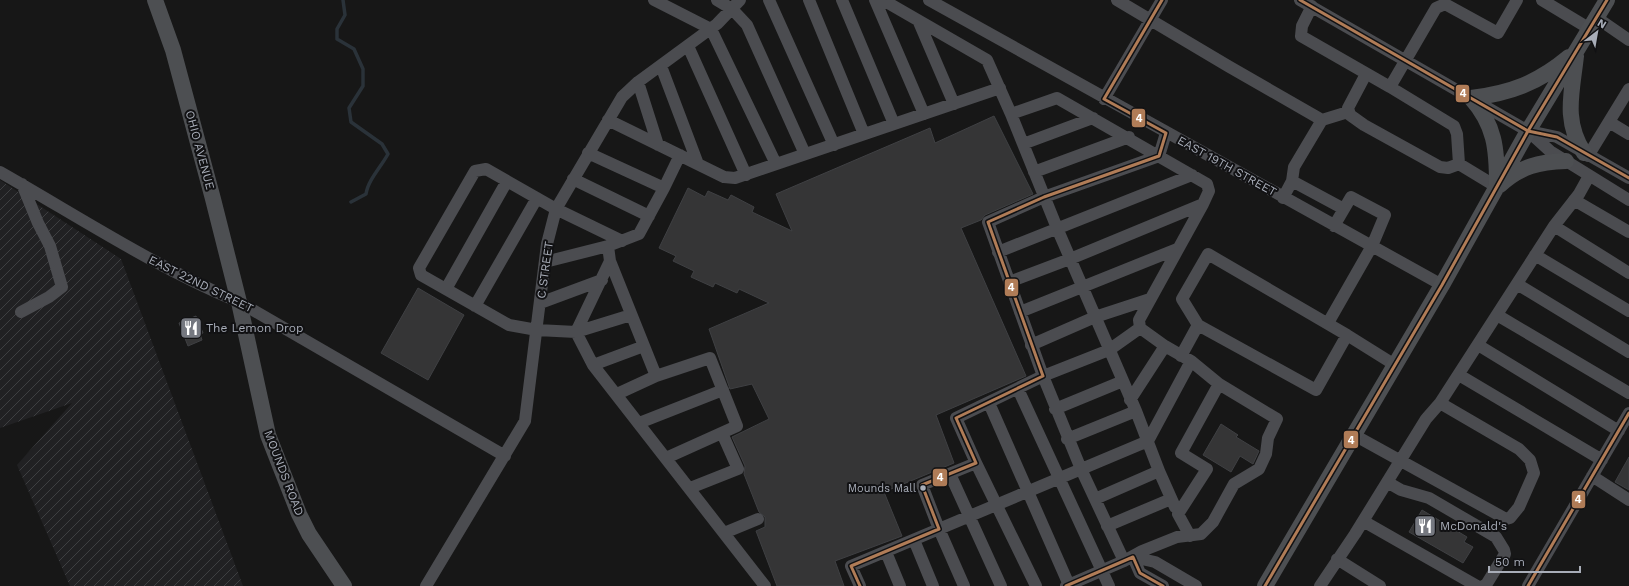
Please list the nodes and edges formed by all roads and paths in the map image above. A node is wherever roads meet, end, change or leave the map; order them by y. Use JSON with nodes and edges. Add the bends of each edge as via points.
{"nodes":[{"id":1,"x":156,"y":0,"type":"edge"},
{"id":2,"x":654,"y":0,"type":"edge"},
{"id":3,"x":717,"y":0,"type":"edge"},
{"id":4,"x":769,"y":0,"type":"edge"},
{"id":5,"x":809,"y":0,"type":"edge"},
{"id":6,"x":842,"y":0,"type":"edge"},
{"id":7,"x":875,"y":0,"type":"edge"},
{"id":8,"x":883,"y":0,"type":"edge"},
{"id":9,"x":928,"y":0,"type":"edge"},
{"id":10,"x":1117,"y":0,"type":"edge"},
{"id":11,"x":1162,"y":0,"type":"edge"},
{"id":12,"x":1300,"y":0,"type":"edge"},
{"id":13,"x":1517,"y":0,"type":"edge"},
{"id":14,"x":1542,"y":0,"type":"edge"},
{"id":15,"x":1608,"y":0,"type":"edge"},
{"id":16,"x":736,"y":4,"type":"edge"},
{"id":17,"x":1312,"y":6,"type":"junction"},
{"id":18,"x":1151,"y":19,"type":"junction"},
{"id":19,"x":918,"y":20,"type":"junction"},
{"id":20,"x":1593,"y":23,"type":"junction"},
{"id":21,"x":711,"y":29,"type":"junction"},
{"id":22,"x":1629,"y":40,"type":"edge"},
{"id":23,"x":688,"y":46,"type":"junction"},
{"id":24,"x":1577,"y":50,"type":"junction"},
{"id":25,"x":1405,"y":60,"type":"junction"},
{"id":26,"x":661,"y":66,"type":"junction"},
{"id":27,"x":1366,"y":74,"type":"junction"},
{"id":28,"x":638,"y":82,"type":"junction"},
{"id":29,"x":1390,"y":87,"type":"junction"},
{"id":30,"x":1000,"y":88,"type":"junction"},
{"id":31,"x":1629,"y":89,"type":"edge"},
{"id":32,"x":1471,"y":98,"type":"junction"},
{"id":33,"x":1104,"y":99,"type":"junction"},
{"id":34,"x":954,"y":104,"type":"junction"},
{"id":35,"x":924,"y":114,"type":"junction"},
{"id":36,"x":1011,"y":114,"type":"junction"},
{"id":37,"x":1352,"y":115,"type":"junction"},
{"id":38,"x":1093,"y":118,"type":"junction"},
{"id":39,"x":608,"y":120,"type":"junction"},
{"id":40,"x":1322,"y":120,"type":"junction"},
{"id":41,"x":1609,"y":122,"type":"junction"},
{"id":42,"x":894,"y":124,"type":"junction"},
{"id":43,"x":1528,"y":131,"type":"junction"},
{"id":44,"x":1166,"y":133,"type":"junction"},
{"id":45,"x":864,"y":134,"type":"junction"},
{"id":46,"x":1629,"y":134,"type":"edge"},
{"id":47,"x":1129,"y":137,"type":"junction"},
{"id":48,"x":1023,"y":144,"type":"junction"},
{"id":49,"x":658,"y":145,"type":"junction"},
{"id":50,"x":834,"y":145,"type":"junction"},
{"id":51,"x":588,"y":153,"type":"junction"},
{"id":52,"x":806,"y":154,"type":"junction"},
{"id":53,"x":1586,"y":154,"type":"junction"},
{"id":54,"x":680,"y":155,"type":"junction"},
{"id":55,"x":1159,"y":156,"type":"junction"},
{"id":56,"x":1566,"y":162,"type":"junction"},
{"id":57,"x":698,"y":164,"type":"junction"},
{"id":58,"x":776,"y":164,"type":"junction"},
{"id":59,"x":1459,"y":164,"type":"junction"},
{"id":60,"x":0,"y":172,"type":"edge"},
{"id":61,"x":1034,"y":172,"type":"junction"},
{"id":62,"x":746,"y":175,"type":"junction"},
{"id":63,"x":1192,"y":175,"type":"junction"},
{"id":64,"x":1589,"y":176,"type":"junction"},
{"id":65,"x":1629,"y":178,"type":"edge"},
{"id":66,"x":573,"y":179,"type":"junction"},
{"id":67,"x":508,"y":181,"type":"junction"},
{"id":68,"x":1292,"y":181,"type":"junction"},
{"id":69,"x":22,"y":184,"type":"junction"},
{"id":70,"x":664,"y":188,"type":"junction"},
{"id":71,"x":1497,"y":188,"type":"junction"},
{"id":72,"x":1044,"y":197,"type":"junction"},
{"id":73,"x":537,"y":198,"type":"junction"},
{"id":74,"x":1283,"y":198,"type":"junction"},
{"id":75,"x":1574,"y":200,"type":"junction"},
{"id":76,"x":1629,"y":200,"type":"edge"},
{"id":77,"x":1202,"y":204,"type":"junction"},
{"id":78,"x":556,"y":209,"type":"junction"},
{"id":79,"x":1344,"y":209,"type":"junction"},
{"id":80,"x":649,"y":216,"type":"junction"},
{"id":81,"x":1334,"y":226,"type":"junction"},
{"id":82,"x":1554,"y":226,"type":"junction"},
{"id":83,"x":1057,"y":228,"type":"junction"},
{"id":84,"x":1629,"y":232,"type":"edge"},
{"id":85,"x":622,"y":241,"type":"junction"},
{"id":86,"x":608,"y":246,"type":"junction"},
{"id":87,"x":1372,"y":246,"type":"junction"},
{"id":88,"x":1177,"y":249,"type":"junction"},
{"id":89,"x":998,"y":252,"type":"junction"},
{"id":90,"x":1535,"y":255,"type":"junction"},
{"id":91,"x":1070,"y":259,"type":"junction"},
{"id":92,"x":610,"y":260,"type":"junction"},
{"id":93,"x":545,"y":262,"type":"junction"},
{"id":94,"x":1629,"y":273,"type":"edge"},
{"id":95,"x":602,"y":280,"type":"junction"},
{"id":96,"x":1009,"y":282,"type":"junction"},
{"id":97,"x":1517,"y":284,"type":"junction"},
{"id":98,"x":1442,"y":285,"type":"junction"},
{"id":99,"x":1082,"y":287,"type":"junction"},
{"id":100,"x":446,"y":289,"type":"junction"},
{"id":101,"x":1150,"y":299,"type":"junction"},
{"id":102,"x":239,"y":302,"type":"junction"},
{"id":103,"x":540,"y":303,"type":"junction"},
{"id":104,"x":476,"y":306,"type":"junction"},
{"id":105,"x":1629,"y":311,"type":"edge"},
{"id":106,"x":21,"y":312,"type":"dead end"},
{"id":107,"x":1020,"y":312,"type":"junction"},
{"id":108,"x":631,"y":315,"type":"junction"},
{"id":109,"x":1497,"y":315,"type":"junction"},
{"id":110,"x":1095,"y":317,"type":"junction"},
{"id":111,"x":1328,"y":323,"type":"junction"},
{"id":112,"x":1198,"y":325,"type":"junction"},
{"id":113,"x":1140,"y":328,"type":"junction"},
{"id":114,"x":537,"y":330,"type":"junction"},
{"id":115,"x":576,"y":332,"type":"junction"},
{"id":116,"x":1347,"y":335,"type":"junction"},
{"id":117,"x":1032,"y":345,"type":"junction"},
{"id":118,"x":1478,"y":345,"type":"junction"},
{"id":119,"x":644,"y":346,"type":"junction"},
{"id":120,"x":1165,"y":346,"type":"junction"},
{"id":121,"x":1109,"y":350,"type":"junction"},
{"id":122,"x":1629,"y":352,"type":"edge"},
{"id":123,"x":1186,"y":359,"type":"junction"},
{"id":124,"x":593,"y":365,"type":"junction"},
{"id":125,"x":1395,"y":365,"type":"junction"},
{"id":126,"x":1459,"y":375,"type":"junction"},
{"id":127,"x":656,"y":376,"type":"junction"},
{"id":128,"x":1043,"y":376,"type":"junction"},
{"id":129,"x":1123,"y":381,"type":"junction"},
{"id":130,"x":1219,"y":384,"type":"junction"},
{"id":131,"x":1018,"y":389,"type":"junction"},
{"id":132,"x":723,"y":390,"type":"junction"},
{"id":133,"x":1629,"y":393,"type":"edge"},
{"id":134,"x":617,"y":394,"type":"junction"},
{"id":135,"x":1130,"y":400,"type":"junction"},
{"id":136,"x":989,"y":403,"type":"junction"},
{"id":137,"x":1440,"y":404,"type":"junction"},
{"id":138,"x":1055,"y":409,"type":"junction"},
{"id":139,"x":1136,"y":411,"type":"junction"},
{"id":140,"x":1629,"y":413,"type":"edge"},
{"id":141,"x":639,"y":423,"type":"junction"},
{"id":142,"x":1619,"y":431,"type":"junction"},
{"id":143,"x":722,"y":433,"type":"junction"},
{"id":144,"x":1354,"y":434,"type":"junction"},
{"id":145,"x":1067,"y":438,"type":"junction"},
{"id":146,"x":1148,"y":441,"type":"junction"},
{"id":147,"x":505,"y":456,"type":"junction"},
{"id":148,"x":666,"y":458,"type":"junction"},
{"id":149,"x":1602,"y":460,"type":"junction"},
{"id":150,"x":1400,"y":461,"type":"junction"},
{"id":151,"x":976,"y":463,"type":"junction"},
{"id":152,"x":1080,"y":469,"type":"junction"},
{"id":153,"x":1159,"y":471,"type":"junction"},
{"id":154,"x":950,"y":474,"type":"junction"},
{"id":155,"x":1592,"y":476,"type":"junction"},
{"id":156,"x":1060,"y":478,"type":"junction"},
{"id":157,"x":1387,"y":482,"type":"junction"},
{"id":158,"x":690,"y":488,"type":"junction"},
{"id":159,"x":1029,"y":491,"type":"junction"},
{"id":160,"x":1171,"y":499,"type":"junction"},
{"id":161,"x":1095,"y":500,"type":"junction"},
{"id":162,"x":1629,"y":500,"type":"edge"},
{"id":163,"x":995,"y":505,"type":"junction"},
{"id":164,"x":1178,"y":514,"type":"junction"},
{"id":165,"x":969,"y":516,"type":"junction"},
{"id":166,"x":758,"y":519,"type":"dead end"},
{"id":167,"x":1363,"y":521,"type":"junction"},
{"id":168,"x":1107,"y":526,"type":"junction"},
{"id":169,"x":939,"y":529,"type":"junction"},
{"id":170,"x":724,"y":533,"type":"junction"},
{"id":171,"x":1190,"y":536,"type":"junction"},
{"id":172,"x":914,"y":540,"type":"junction"},
{"id":173,"x":886,"y":552,"type":"junction"},
{"id":174,"x":1128,"y":559,"type":"junction"},
{"id":175,"x":1337,"y":559,"type":"junction"},
{"id":176,"x":1101,"y":572,"type":"junction"},
{"id":177,"x":1071,"y":585,"type":"edge"},
{"id":178,"x":344,"y":586,"type":"edge"},
{"id":179,"x":426,"y":586,"type":"edge"},
{"id":180,"x":765,"y":586,"type":"edge"},
{"id":181,"x":860,"y":586,"type":"edge"},
{"id":182,"x":900,"y":586,"type":"edge"},
{"id":183,"x":933,"y":586,"type":"edge"},
{"id":184,"x":964,"y":586,"type":"edge"},
{"id":185,"x":1001,"y":586,"type":"edge"},
{"id":186,"x":1036,"y":586,"type":"edge"},
{"id":187,"x":1109,"y":586,"type":"edge"},
{"id":188,"x":1163,"y":586,"type":"edge"},
{"id":189,"x":1196,"y":586,"type":"edge"},
{"id":190,"x":1265,"y":586,"type":"edge"},
{"id":191,"x":1320,"y":586,"type":"edge"},
{"id":192,"x":1380,"y":586,"type":"edge"},
{"id":193,"x":1476,"y":586,"type":"edge"},
{"id":194,"x":1483,"y":586,"type":"edge"},
{"id":195,"x":1528,"y":586,"type":"edge"}],
"edges":[{"from":1,"to":102,"type":"main road","name":"OHIO AVENUE","via":[[173,50]]},
{"from":2,"to":21,"type":"street"},
{"from":3,"to":16,"type":"street"},
{"from":4,"to":50,"type":"street"},
{"from":5,"to":45,"type":"street"},
{"from":6,"to":42,"type":"street"},
{"from":7,"to":35,"type":"street"},
{"from":8,"to":19,"type":"street"},
{"from":9,"to":33,"type":"street","name":"EAST 19TH STREET"},
{"from":10,"to":18,"type":"street"},
{"from":11,"to":18,"type":"street"},
{"from":12,"to":17,"type":"street"},
{"from":13,"to":25,"type":"street","via":[[1498,33],[1445,4],[1436,8]]},
{"from":14,"to":20,"type":"street"},
{"from":15,"to":20,"type":"main road"},
{"from":16,"to":21,"type":"street","name":"C STREET"},
{"from":16,"to":52,"type":"street"},
{"from":17,"to":25,"type":"street"},
{"from":17,"to":27,"type":"street","via":[[1302,26],[1301,36]]},
{"from":18,"to":33,"type":"street"},
{"from":18,"to":40,"type":"street"},
{"from":19,"to":30,"type":"street","via":[[987,60]]},
{"from":19,"to":34,"type":"street"},
{"from":20,"to":22,"type":"street"},
{"from":20,"to":24,"type":"main road"},
{"from":21,"to":23,"type":"street","name":"C STREET"},
{"from":21,"to":58,"type":"street"},
{"from":23,"to":26,"type":"street","name":"C STREET"},
{"from":23,"to":62,"type":"street"},
{"from":24,"to":32,"type":"main road","via":[[1561,64],[1515,90]]},
{"from":24,"to":43,"type":"main road"},
{"from":24,"to":53,"type":"main road","via":[[1570,116],[1572,131]]},
{"from":25,"to":29,"type":"street"},
{"from":25,"to":32,"type":"street"},
{"from":26,"to":28,"type":"street","name":"C STREET"},
{"from":26,"to":57,"type":"street"},
{"from":27,"to":29,"type":"street"},
{"from":27,"to":37,"type":"street","via":[[1351,102]]},
{"from":28,"to":39,"type":"street","name":"C STREET","via":[[622,97]]},
{"from":28,"to":49,"type":"street"},
{"from":29,"to":59,"type":"street","via":[[1454,126]]},
{"from":30,"to":34,"type":"street"},
{"from":30,"to":36,"type":"street"},
{"from":31,"to":41,"type":"street"},
{"from":32,"to":43,"type":"street"},
{"from":32,"to":71,"type":"main road","via":[[1484,113],[1492,133],[1497,159]]},
{"from":33,"to":44,"type":"street","name":"EAST 19TH STREET"},
{"from":34,"to":35,"type":"street"},
{"from":35,"to":42,"type":"street"},
{"from":36,"to":38,"type":"street","via":[[1057,98]]},
{"from":36,"to":48,"type":"street"},
{"from":37,"to":40,"type":"street"},
{"from":37,"to":59,"type":"street","via":[[1440,167],[1448,168]]},
{"from":38,"to":47,"type":"street"},
{"from":38,"to":48,"type":"street"},
{"from":39,"to":49,"type":"street"},
{"from":39,"to":51,"type":"street","name":"C STREET"},
{"from":40,"to":68,"type":"street","via":[[1294,167]]},
{"from":41,"to":46,"type":"street"},
{"from":41,"to":53,"type":"street"},
{"from":42,"to":45,"type":"street"},
{"from":43,"to":53,"type":"street","via":[[1557,137]]},
{"from":43,"to":56,"type":"street"},
{"from":43,"to":71,"type":"main road"},
{"from":44,"to":55,"type":"street"},
{"from":44,"to":74,"type":"street","name":"EAST 19TH STREET"},
{"from":45,"to":50,"type":"street"},
{"from":47,"to":55,"type":"street"},
{"from":47,"to":61,"type":"street"},
{"from":48,"to":61,"type":"street"},
{"from":49,"to":54,"type":"street"},
{"from":50,"to":52,"type":"street"},
{"from":51,"to":66,"type":"street","name":"C STREET"},
{"from":51,"to":70,"type":"street"},
{"from":52,"to":58,"type":"street"},
{"from":53,"to":65,"type":"street"},
{"from":54,"to":57,"type":"street"},
{"from":54,"to":70,"type":"street"},
{"from":55,"to":63,"type":"street"},
{"from":55,"to":72,"type":"street"},
{"from":56,"to":64,"type":"street"},
{"from":56,"to":71,"type":"main road","via":[[1543,162],[1527,168],[1508,178]]},
{"from":57,"to":62,"type":"street","via":[[724,177]]},
{"from":58,"to":62,"type":"street"},
{"from":59,"to":71,"type":"street"},
{"from":60,"to":69,"type":"street","name":"EAST 22ND STREET"},
{"from":61,"to":72,"type":"street"},
{"from":63,"to":77,"type":"street","via":[[1207,184],[1209,190]]},
{"from":63,"to":83,"type":"street"},
{"from":64,"to":75,"type":"street"},
{"from":64,"to":76,"type":"street"},
{"from":66,"to":78,"type":"street","name":"C STREET"},
{"from":66,"to":80,"type":"street"},
{"from":67,"to":73,"type":"street"},
{"from":67,"to":100,"type":"street"},
{"from":67,"to":100,"type":"street","via":[[486,169],[476,171],[419,268],[421,275]]},
{"from":68,"to":74,"type":"street"},
{"from":68,"to":79,"type":"street"},
{"from":69,"to":102,"type":"street","name":"EAST 22ND STREET","via":[[128,247],[202,286]]},
{"from":69,"to":106,"type":"street","via":[[50,246],[62,287]]},
{"from":70,"to":80,"type":"street"},
{"from":71,"to":98,"type":"main road"},
{"from":72,"to":83,"type":"street"},
{"from":72,"to":89,"type":"street","via":[[988,222]]},
{"from":73,"to":78,"type":"street"},
{"from":73,"to":104,"type":"street"},
{"from":74,"to":81,"type":"street","name":"EAST 19TH STREET"},
{"from":75,"to":82,"type":"street"},
{"from":75,"to":84,"type":"street"},
{"from":77,"to":88,"type":"street"},
{"from":77,"to":91,"type":"street"},
{"from":78,"to":85,"type":"street"},
{"from":78,"to":93,"type":"street","name":"C STREET"},
{"from":79,"to":81,"type":"street"},
{"from":79,"to":87,"type":"street","via":[[1351,197],[1385,216]]},
{"from":80,"to":85,"type":"street","via":[[639,234]]},
{"from":81,"to":87,"type":"street","name":"EAST 19TH STREET"},
{"from":82,"to":90,"type":"street"},
{"from":82,"to":94,"type":"street"},
{"from":83,"to":89,"type":"street"},
{"from":83,"to":91,"type":"street"},
{"from":85,"to":86,"type":"street"},
{"from":86,"to":92,"type":"street"},
{"from":86,"to":93,"type":"street"},
{"from":87,"to":98,"type":"street","name":"EAST 19TH STREET"},
{"from":87,"to":111,"type":"street"},
{"from":88,"to":99,"type":"street"},
{"from":88,"to":101,"type":"street"},
{"from":89,"to":96,"type":"street"},
{"from":90,"to":97,"type":"street"},
{"from":90,"to":105,"type":"street"},
{"from":91,"to":96,"type":"street"},
{"from":91,"to":99,"type":"street"},
{"from":92,"to":95,"type":"street"},
{"from":92,"to":108,"type":"street"},
{"from":93,"to":103,"type":"street","name":"C STREET"},
{"from":95,"to":103,"type":"street"},
{"from":95,"to":115,"type":"street"},
{"from":96,"to":107,"type":"street"},
{"from":97,"to":109,"type":"street"},
{"from":97,"to":122,"type":"street"},
{"from":98,"to":125,"type":"main road"},
{"from":99,"to":107,"type":"street"},
{"from":99,"to":110,"type":"street"},
{"from":100,"to":104,"type":"street"},
{"from":101,"to":110,"type":"street"},
{"from":101,"to":113,"type":"street","via":[[1139,320]]},
{"from":102,"to":147,"type":"street","name":"EAST 22ND STREET"},
{"from":102,"to":178,"type":"main road","name":"MOUNDS ROAD","via":[[268,435],[279,465],[299,514]]},
{"from":103,"to":114,"type":"street","name":"C STREET"},
{"from":104,"to":114,"type":"street","via":[[510,325]]},
{"from":107,"to":117,"type":"street"},
{"from":108,"to":115,"type":"street"},
{"from":108,"to":119,"type":"street"},
{"from":109,"to":118,"type":"street"},
{"from":109,"to":133,"type":"street"},
{"from":110,"to":117,"type":"street"},
{"from":110,"to":121,"type":"street"},
{"from":111,"to":112,"type":"street","via":[[1208,254],[1182,299]]},
{"from":111,"to":116,"type":"street"},
{"from":112,"to":116,"type":"street","via":[[1316,390]]},
{"from":112,"to":123,"type":"street"},
{"from":113,"to":120,"type":"street"},
{"from":113,"to":121,"type":"street"},
{"from":114,"to":115,"type":"street"},
{"from":114,"to":147,"type":"street","name":"C STREET","via":[[525,422]]},
{"from":115,"to":124,"type":"street"},
{"from":116,"to":125,"type":"street"},
{"from":117,"to":128,"type":"street"},
{"from":118,"to":126,"type":"street"},
{"from":118,"to":142,"type":"street"},
{"from":119,"to":124,"type":"street"},
{"from":119,"to":127,"type":"street"},
{"from":120,"to":123,"type":"street"},
{"from":120,"to":135,"type":"street"},
{"from":121,"to":128,"type":"street"},
{"from":121,"to":129,"type":"street"},
{"from":123,"to":130,"type":"street"},
{"from":123,"to":146,"type":"street"},
{"from":124,"to":134,"type":"street"},
{"from":125,"to":144,"type":"main road"},
{"from":126,"to":137,"type":"street"},
{"from":126,"to":149,"type":"street"},
{"from":127,"to":132,"type":"street","via":[[710,358]]},
{"from":127,"to":134,"type":"street"},
{"from":128,"to":131,"type":"street"},
{"from":128,"to":138,"type":"street"},
{"from":129,"to":135,"type":"street"},
{"from":129,"to":138,"type":"street"},
{"from":130,"to":164,"type":"street","via":[[1181,453],[1207,469]]},
{"from":130,"to":171,"type":"street","via":[[1277,419],[1268,438],[1266,454],[1259,469],[1234,484],[1213,522],[1201,534]]},
{"from":131,"to":136,"type":"street"},
{"from":131,"to":156,"type":"street"},
{"from":132,"to":141,"type":"street"},
{"from":132,"to":143,"type":"street","via":[[737,426]]},
{"from":134,"to":141,"type":"street"},
{"from":135,"to":139,"type":"street"},
{"from":136,"to":151,"type":"street","via":[[956,418]]},
{"from":136,"to":159,"type":"street"},
{"from":137,"to":150,"type":"street","via":[[1426,419]]},
{"from":137,"to":150,"type":"street","via":[[1519,449],[1530,460],[1534,473],[1514,515],[1506,519]]},
{"from":138,"to":145,"type":"street"},
{"from":139,"to":145,"type":"street"},
{"from":139,"to":146,"type":"street"},
{"from":140,"to":142,"type":"street"},
{"from":141,"to":148,"type":"street"},
{"from":142,"to":149,"type":"street"},
{"from":143,"to":148,"type":"street"},
{"from":143,"to":158,"type":"street","via":[[738,469]]},
{"from":144,"to":150,"type":"street"},
{"from":144,"to":190,"type":"main road"},
{"from":145,"to":152,"type":"street"},
{"from":146,"to":152,"type":"street"},
{"from":146,"to":153,"type":"street"},
{"from":147,"to":179,"type":"street","name":"C STREET"},
{"from":148,"to":158,"type":"street"},
{"from":149,"to":155,"type":"street"},
{"from":150,"to":157,"type":"street"},
{"from":151,"to":154,"type":"street"},
{"from":151,"to":163,"type":"street"},
{"from":152,"to":156,"type":"street"},
{"from":152,"to":161,"type":"street"},
{"from":153,"to":160,"type":"street"},
{"from":153,"to":161,"type":"street"},
{"from":154,"to":165,"type":"street"},
{"from":154,"to":169,"type":"street","via":[[922,485]]},
{"from":155,"to":162,"type":"street"},
{"from":155,"to":195,"type":"street"},
{"from":156,"to":159,"type":"street"},
{"from":156,"to":176,"type":"street"},
{"from":157,"to":167,"type":"street"},
{"from":157,"to":194,"type":"street","via":[[1401,490],[1429,498],[1496,537],[1505,554]]},
{"from":158,"to":170,"type":"street"},
{"from":159,"to":163,"type":"street"},
{"from":159,"to":177,"type":"street"},
{"from":160,"to":164,"type":"street"},
{"from":160,"to":168,"type":"street"},
{"from":161,"to":168,"type":"street"},
{"from":163,"to":165,"type":"street"},
{"from":163,"to":186,"type":"street"},
{"from":164,"to":171,"type":"street"},
{"from":165,"to":169,"type":"street"},
{"from":165,"to":185,"type":"street"},
{"from":166,"to":170,"type":"street"},
{"from":167,"to":175,"type":"street"},
{"from":167,"to":193,"type":"street"},
{"from":168,"to":174,"type":"street"},
{"from":169,"to":172,"type":"street"},
{"from":169,"to":184,"type":"street"},
{"from":170,"to":180,"type":"street"},
{"from":171,"to":174,"type":"street","via":[[1177,537],[1142,550]]},
{"from":172,"to":173,"type":"street"},
{"from":172,"to":183,"type":"street"},
{"from":173,"to":181,"type":"street","via":[[851,566]]},
{"from":173,"to":182,"type":"street"},
{"from":174,"to":176,"type":"street"},
{"from":174,"to":188,"type":"street","via":[[1140,573]]},
{"from":174,"to":189,"type":"street","via":[[1155,562]]},
{"from":175,"to":191,"type":"street"},
{"from":175,"to":192,"type":"street"},
{"from":176,"to":177,"type":"street"},
{"from":176,"to":187,"type":"street"}]}
